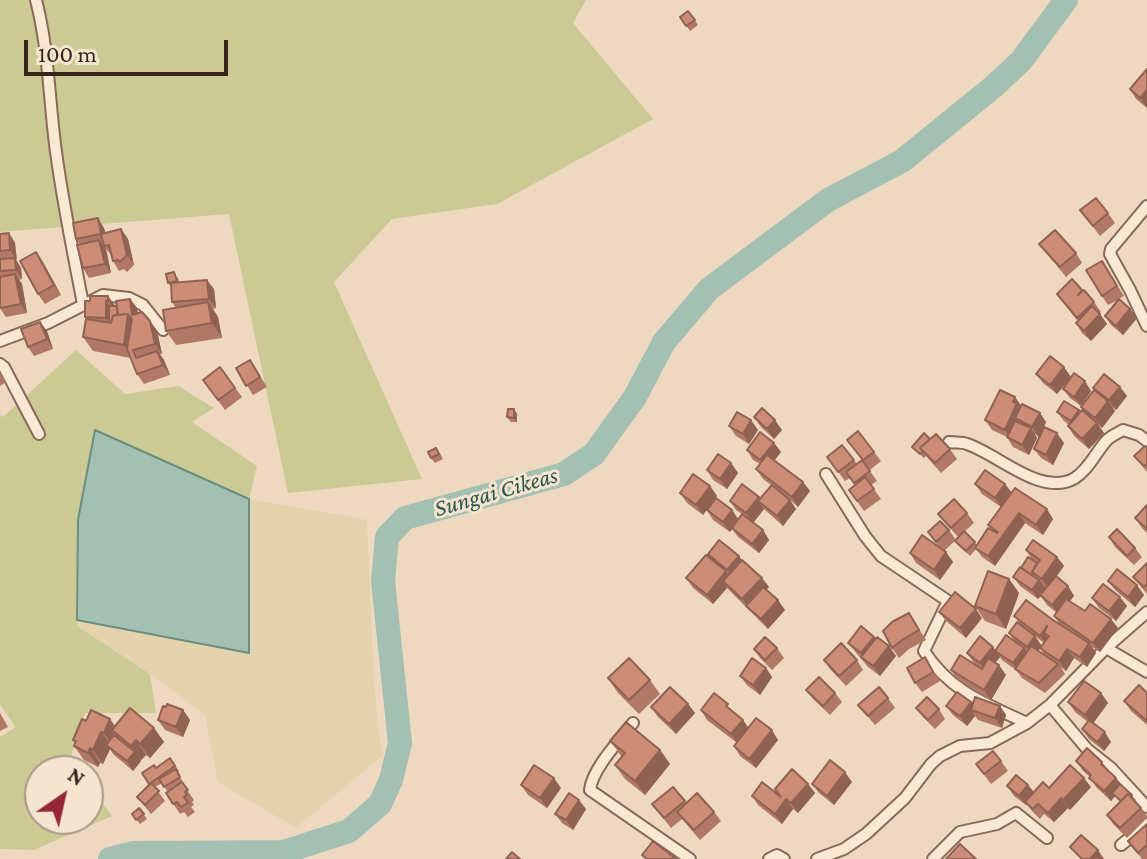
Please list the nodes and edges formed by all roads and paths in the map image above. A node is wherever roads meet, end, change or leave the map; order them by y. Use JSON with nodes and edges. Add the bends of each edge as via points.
{"nodes":[{"id":1,"x":36,"y":0,"type":"edge"},
{"id":2,"x":1147,"y":206,"type":"edge"},
{"id":3,"x":83,"y":304,"type":"junction"},
{"id":4,"x":1147,"y":326,"type":"edge"},
{"id":5,"x":163,"y":330,"type":"edge"},
{"id":6,"x":0,"y":341,"type":"edge"},
{"id":7,"x":0,"y":364,"type":"edge"},
{"id":8,"x":39,"y":434,"type":"dead end"},
{"id":9,"x":1147,"y":441,"type":"edge"},
{"id":10,"x":949,"y":442,"type":"dead end"},
{"id":11,"x":826,"y":474,"type":"dead end"},
{"id":12,"x":1147,"y":612,"type":"edge"},
{"id":13,"x":1106,"y":648,"type":"junction"},
{"id":14,"x":1147,"y":672,"type":"edge"},
{"id":15,"x":1050,"y":705,"type":"junction"},
{"id":16,"x":633,"y":723,"type":"edge"},
{"id":17,"x":1027,"y":723,"type":"junction"},
{"id":18,"x":1147,"y":807,"type":"edge"},
{"id":19,"x":1147,"y":824,"type":"edge"},
{"id":20,"x":1047,"y":838,"type":"dead end"},
{"id":21,"x":1121,"y":845,"type":"dead end"},
{"id":22,"x":690,"y":859,"type":"edge"},
{"id":23,"x":769,"y":859,"type":"edge"},
{"id":24,"x":784,"y":859,"type":"edge"},
{"id":25,"x":817,"y":859,"type":"edge"},
{"id":26,"x":933,"y":859,"type":"edge"}],
"edges":[{"from":1,"to":3,"type":"street"},
{"from":2,"to":4,"type":"street","via":[[1110,254]]},
{"from":3,"to":5,"type":"street","via":[[103,295],[129,298],[143,305]]},
{"from":3,"to":6,"type":"street"},
{"from":7,"to":8,"type":"street"},
{"from":9,"to":10,"type":"street","via":[[1123,430],[1109,438],[1075,478],[1058,484],[1023,475],[966,443]]},
{"from":11,"to":17,"type":"street","via":[[881,556],[948,601],[924,651],[933,664],[972,697]]},
{"from":12,"to":13,"type":"street"},
{"from":13,"to":14,"type":"street"},
{"from":13,"to":15,"type":"street"},
{"from":15,"to":17,"type":"street"},
{"from":15,"to":18,"type":"street"},
{"from":16,"to":22,"type":"street","via":[[603,762],[590,790]]},
{"from":17,"to":25,"type":"street","via":[[990,743],[960,746],[940,756],[866,834]]},
{"from":19,"to":21,"type":"street"},
{"from":20,"to":26,"type":"street","via":[[1016,813],[997,824],[960,832]]},
{"from":23,"to":24,"type":"street"}]}
